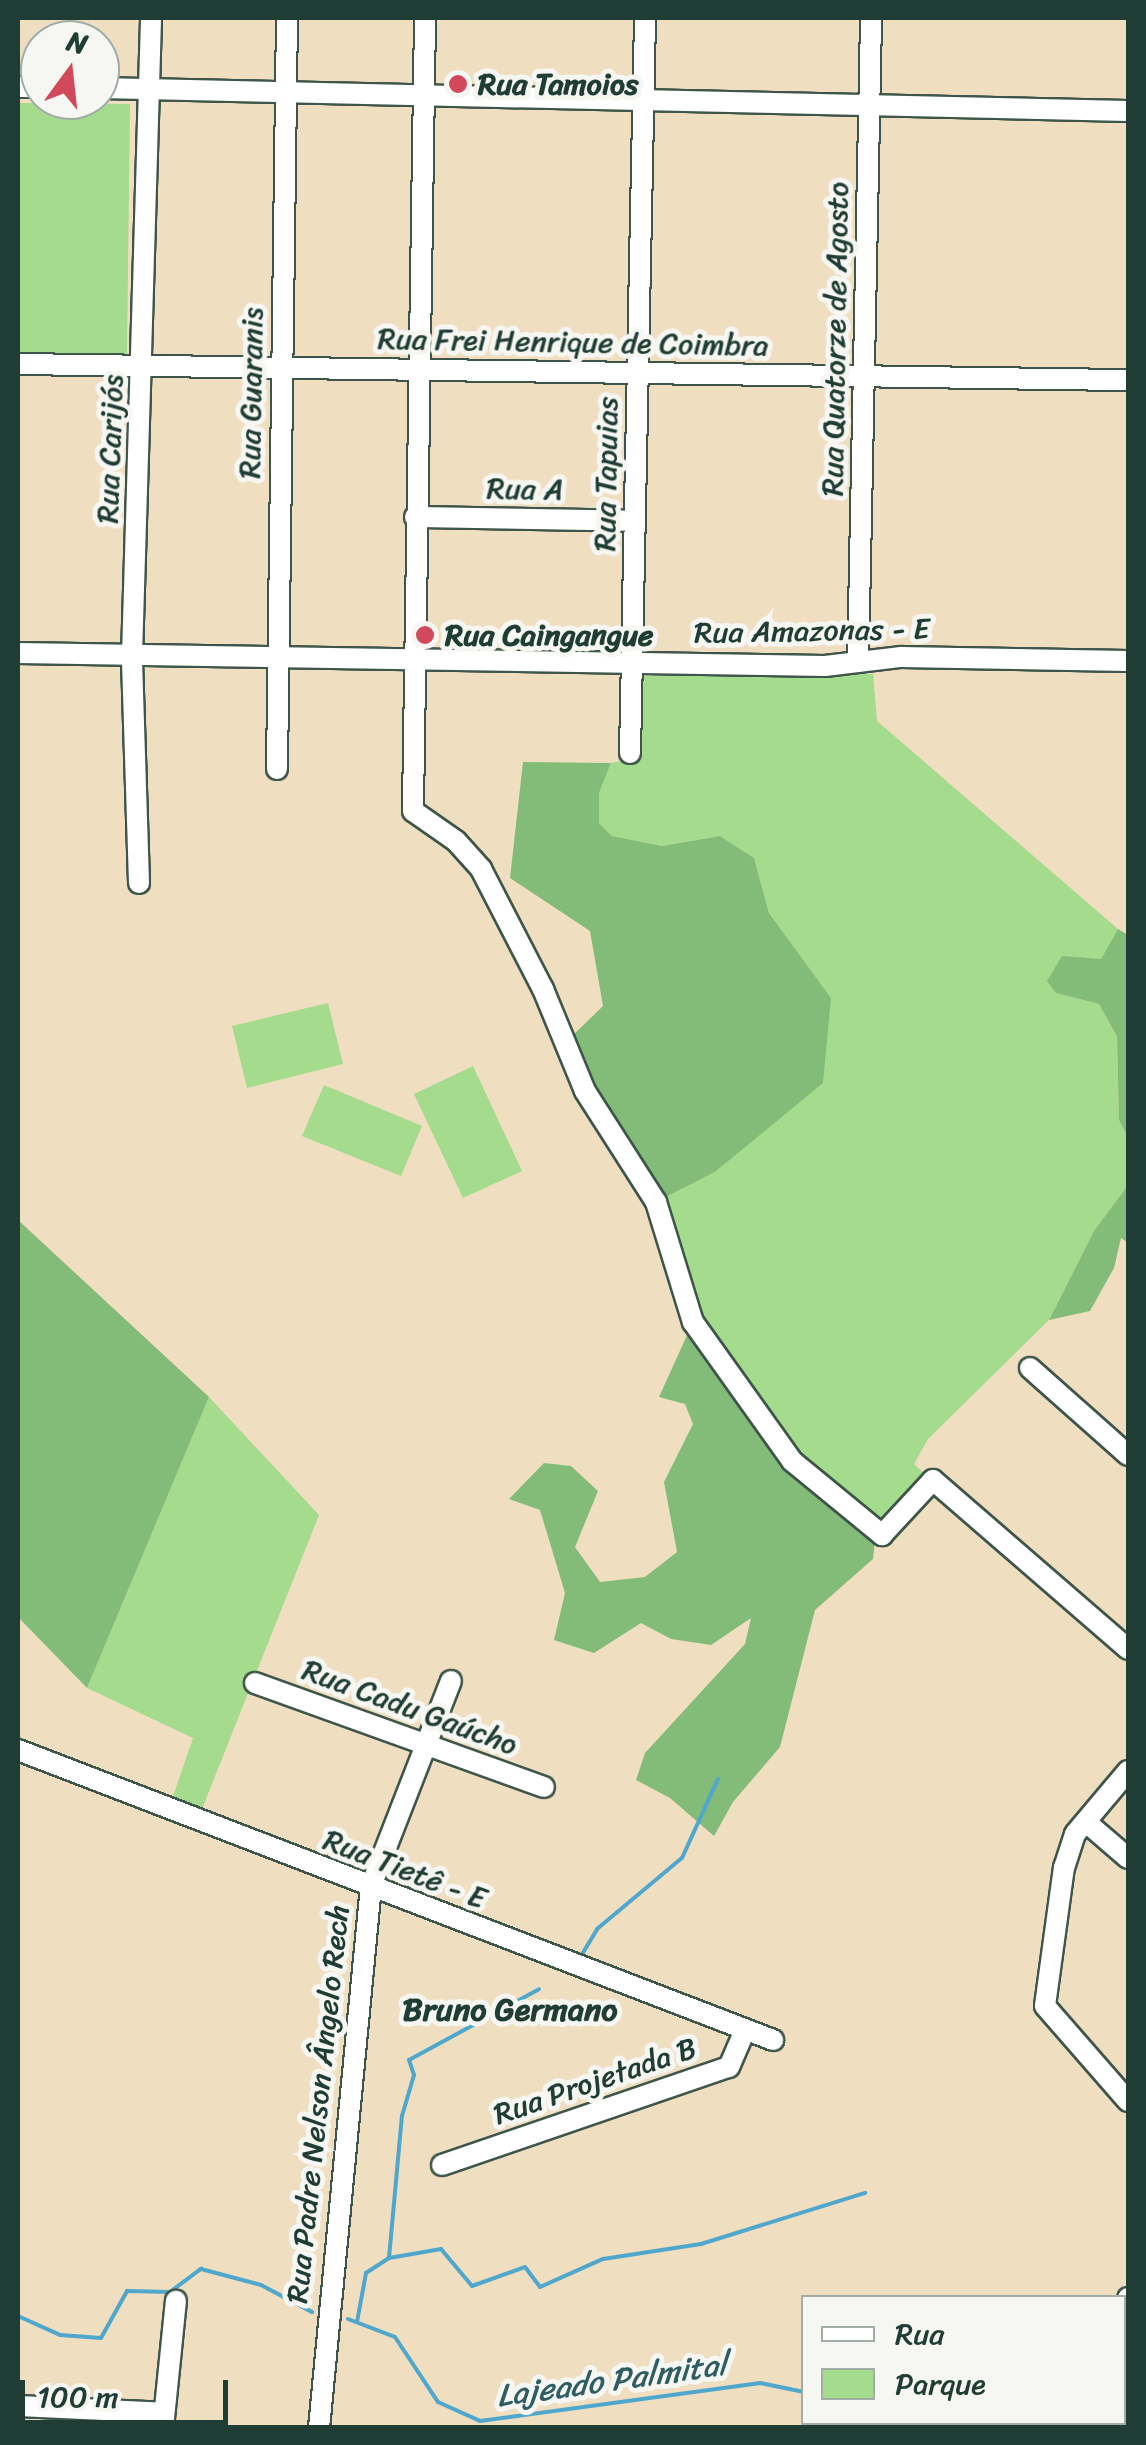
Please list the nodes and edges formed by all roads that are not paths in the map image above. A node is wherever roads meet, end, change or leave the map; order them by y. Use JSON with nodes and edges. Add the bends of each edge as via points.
{"nodes":[{"id":1,"x":151,"y":18,"type":"edge"},
{"id":2,"x":287,"y":18,"type":"edge"},
{"id":3,"x":424,"y":18,"type":"edge"},
{"id":4,"x":645,"y":18,"type":"edge"},
{"id":5,"x":871,"y":18,"type":"edge"},
{"id":6,"x":120,"y":88,"type":"edge"},
{"id":7,"x":150,"y":89,"type":"junction"},
{"id":8,"x":286,"y":92,"type":"junction"},
{"id":9,"x":422,"y":95,"type":"junction"},
{"id":10,"x":643,"y":99,"type":"junction"},
{"id":11,"x":869,"y":103,"type":"junction"},
{"id":12,"x":1128,"y":111,"type":"edge"},
{"id":13,"x":18,"y":364,"type":"edge"},
{"id":14,"x":143,"y":366,"type":"junction"},
{"id":15,"x":281,"y":368,"type":"junction"},
{"id":16,"x":418,"y":370,"type":"junction"},
{"id":17,"x":638,"y":373,"type":"junction"},
{"id":18,"x":864,"y":376,"type":"junction"},
{"id":19,"x":1128,"y":380,"type":"edge"},
{"id":20,"x":415,"y":517,"type":"junction"},
{"id":21,"x":635,"y":521,"type":"junction"},
{"id":22,"x":18,"y":653,"type":"edge"},
{"id":23,"x":132,"y":656,"type":"junction"},
{"id":24,"x":279,"y":659,"type":"junction"},
{"id":25,"x":412,"y":662,"type":"junction"},
{"id":26,"x":858,"y":662,"type":"junction"},
{"id":27,"x":1128,"y":662,"type":"edge"},
{"id":28,"x":632,"y":664,"type":"junction"},
{"id":29,"x":630,"y":752,"type":"dead end"},
{"id":30,"x":277,"y":769,"type":"dead end"},
{"id":31,"x":139,"y":883,"type":"dead end"},
{"id":32,"x":1030,"y":1368,"type":"dead end"},
{"id":33,"x":1128,"y":1453,"type":"edge"},
{"id":34,"x":1128,"y":1650,"type":"edge"},
{"id":35,"x":451,"y":1681,"type":"dead end"},
{"id":36,"x":255,"y":1683,"type":"dead end"},
{"id":37,"x":426,"y":1745,"type":"junction"},
{"id":38,"x":18,"y":1750,"type":"edge"},
{"id":39,"x":1128,"y":1771,"type":"edge"},
{"id":40,"x":544,"y":1787,"type":"dead end"},
{"id":41,"x":1080,"y":1828,"type":"junction"},
{"id":42,"x":1128,"y":1858,"type":"edge"},
{"id":43,"x":370,"y":1886,"type":"junction"},
{"id":44,"x":745,"y":2030,"type":"junction"},
{"id":45,"x":773,"y":2040,"type":"dead end"},
{"id":46,"x":1128,"y":2100,"type":"edge"},
{"id":47,"x":442,"y":2164,"type":"dead end"},
{"id":48,"x":1128,"y":2298,"type":"edge"},
{"id":49,"x":176,"y":2301,"type":"dead end"},
{"id":50,"x":1128,"y":2347,"type":"edge"},
{"id":51,"x":18,"y":2406,"type":"edge"},
{"id":52,"x":164,"y":2420,"type":"edge"},
{"id":53,"x":319,"y":2428,"type":"edge"}],
"edges":[{"from":1,"to":7,"type":"street","name":"Rua Carijós"},
{"from":2,"to":8,"type":"street","name":"Rua Guaranis"},
{"from":3,"to":9,"type":"street"},
{"from":4,"to":10,"type":"street","name":"Rua Tapuias"},
{"from":5,"to":11,"type":"street","name":"Rua Quatorze de Agosto"},
{"from":6,"to":7,"type":"street"},
{"from":7,"to":8,"type":"street"},
{"from":7,"to":14,"type":"street","name":"Rua Carijós"},
{"from":8,"to":9,"type":"street"},
{"from":8,"to":15,"type":"street","name":"Rua Guaranis"},
{"from":9,"to":10,"type":"street"},
{"from":9,"to":16,"type":"street"},
{"from":10,"to":11,"type":"street"},
{"from":10,"to":17,"type":"street","name":"Rua Tapuias"},
{"from":11,"to":12,"type":"street"},
{"from":11,"to":18,"type":"street","name":"Rua Quatorze de Agosto"},
{"from":13,"to":14,"type":"street","name":"Rua Frei Henrique de Coimbra"},
{"from":14,"to":15,"type":"street","name":"Rua Frei Henrique de Coimbra"},
{"from":14,"to":23,"type":"street","name":"Rua Carijós"},
{"from":15,"to":16,"type":"street","name":"Rua Frei Henrique de Coimbra"},
{"from":15,"to":24,"type":"street","name":"Rua Guaranis"},
{"from":16,"to":17,"type":"street","name":"Rua Frei Henrique de Coimbra"},
{"from":16,"to":20,"type":"street"},
{"from":17,"to":18,"type":"street","name":"Rua Frei Henrique de Coimbra"},
{"from":17,"to":21,"type":"street","name":"Rua Tapuias"},
{"from":18,"to":19,"type":"street","name":"Rua Frei Henrique de Coimbra"},
{"from":18,"to":26,"type":"street","name":"Rua Quatorze de Agosto"},
{"from":20,"to":21,"type":"street","name":"Rua A"},
{"from":20,"to":25,"type":"street"},
{"from":21,"to":28,"type":"street","name":"Rua Tapuias"},
{"from":22,"to":23,"type":"street","name":"Rua Amazonas - E"},
{"from":23,"to":24,"type":"street","name":"Rua Amazonas - E"},
{"from":23,"to":31,"type":"street","name":"Rua Carijós"},
{"from":24,"to":25,"type":"street","name":"Rua Amazonas - E"},
{"from":24,"to":30,"type":"street","name":"Rua Guaranis"},
{"from":25,"to":28,"type":"street","name":"Rua Amazonas - E"},
{"from":25,"to":34,"type":"street","via":[[413,811],[456,841],[481,869],[586,1091],[656,1202],[694,1322],[792,1461],[882,1535],[934,1480]]},
{"from":26,"to":27,"type":"street","name":"Rua Amazonas - E"},
{"from":26,"to":28,"type":"street","name":"Rua Amazonas - E"},
{"from":28,"to":29,"type":"street","name":"Rua Tapuias"},
{"from":32,"to":33,"type":"street"},
{"from":35,"to":37,"type":"street","name":"Rua Padre Nelson Ângelo Rech"},
{"from":36,"to":37,"type":"street","name":"Rua Cadu Gaúcho"},
{"from":37,"to":40,"type":"street","name":"Rua Cadu Gaúcho"},
{"from":37,"to":43,"type":"street","name":"Rua Padre Nelson Ângelo Rech"},
{"from":38,"to":43,"type":"street","name":"Rua Tietê - E"},
{"from":39,"to":41,"type":"street"},
{"from":41,"to":42,"type":"street"},
{"from":41,"to":46,"type":"street","via":[[1064,1867],[1045,2006]]},
{"from":43,"to":44,"type":"street","name":"Rua Tietê - E"},
{"from":43,"to":53,"type":"street","name":"Rua Padre Nelson Ângelo Rech"},
{"from":44,"to":45,"type":"street","name":"Rua Tietê - E"},
{"from":44,"to":47,"type":"street","name":"Rua Projetada B","via":[[730,2067]]},
{"from":48,"to":50,"type":"street"},
{"from":49,"to":52,"type":"street"},
{"from":51,"to":52,"type":"street"}]}
